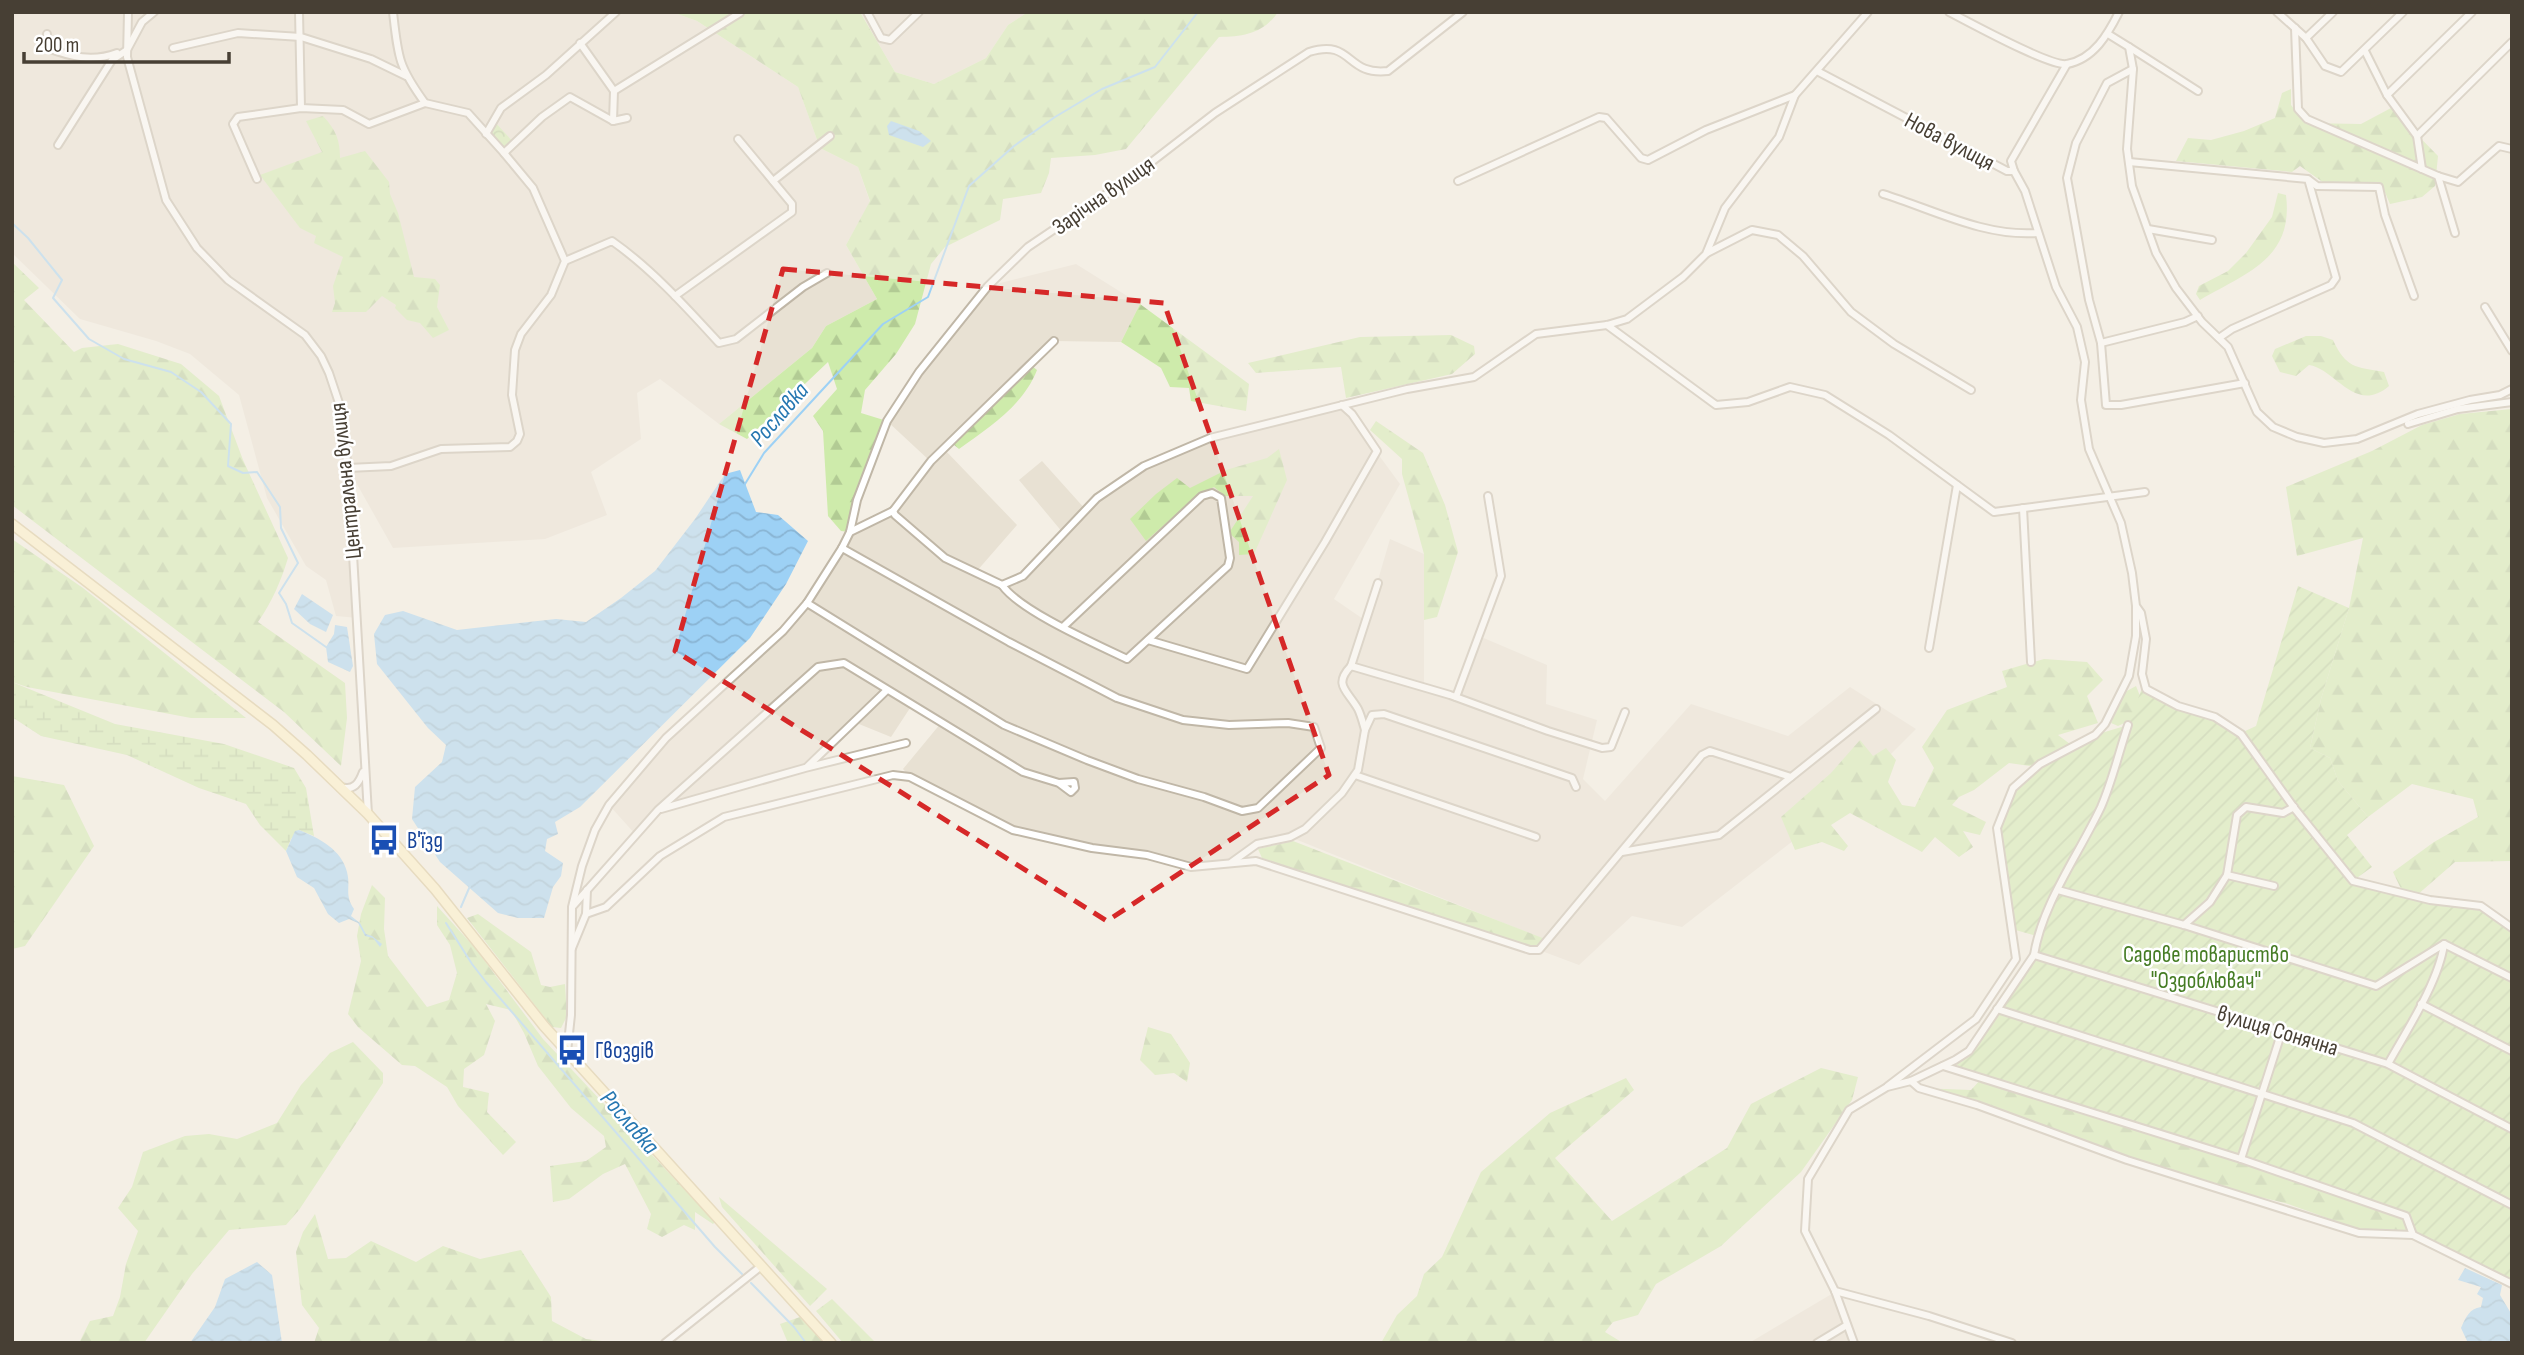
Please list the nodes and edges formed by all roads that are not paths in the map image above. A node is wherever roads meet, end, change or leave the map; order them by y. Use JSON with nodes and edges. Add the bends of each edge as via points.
{"nodes":[{"id":1,"x":128,"y":12,"type":"edge"},
{"id":2,"x":154,"y":12,"type":"edge"},
{"id":3,"x":299,"y":12,"type":"edge"},
{"id":4,"x":393,"y":12,"type":"edge"},
{"id":5,"x":616,"y":12,"type":"edge"},
{"id":6,"x":867,"y":12,"type":"edge"},
{"id":7,"x":919,"y":12,"type":"edge"},
{"id":8,"x":1463,"y":12,"type":"edge"},
{"id":9,"x":1868,"y":12,"type":"edge"},
{"id":10,"x":1949,"y":12,"type":"edge"},
{"id":11,"x":2119,"y":12,"type":"edge"},
{"id":12,"x":2277,"y":12,"type":"edge"},
{"id":13,"x":2333,"y":12,"type":"edge"},
{"id":14,"x":2403,"y":12,"type":"edge"},
{"id":15,"x":2472,"y":12,"type":"edge"},
{"id":16,"x":740,"y":13,"type":"edge"},
{"id":17,"x":2295,"y":28,"type":"junction"},
{"id":18,"x":47,"y":34,"type":"dead end"},
{"id":19,"x":2108,"y":34,"type":"junction"},
{"id":20,"x":300,"y":37,"type":"junction"},
{"id":21,"x":2306,"y":38,"type":"junction"},
{"id":22,"x":2512,"y":42,"type":"edge"},
{"id":23,"x":580,"y":43,"type":"junction"},
{"id":24,"x":2129,"y":47,"type":"junction"},
{"id":25,"x":173,"y":48,"type":"dead end"},
{"id":26,"x":127,"y":50,"type":"junction"},
{"id":27,"x":2365,"y":51,"type":"junction"},
{"id":28,"x":2067,"y":64,"type":"junction"},
{"id":29,"x":2133,"y":69,"type":"junction"},
{"id":30,"x":1817,"y":71,"type":"junction"},
{"id":31,"x":406,"y":76,"type":"junction"},
{"id":32,"x":614,"y":91,"type":"junction"},
{"id":33,"x":2198,"y":92,"type":"dead end"},
{"id":34,"x":1795,"y":95,"type":"junction"},
{"id":35,"x":2386,"y":95,"type":"junction"},
{"id":36,"x":425,"y":103,"type":"junction"},
{"id":37,"x":301,"y":108,"type":"junction"},
{"id":38,"x":627,"y":118,"type":"dead end"},
{"id":39,"x":614,"y":121,"type":"junction"},
{"id":40,"x":486,"y":134,"type":"junction"},
{"id":41,"x":830,"y":136,"type":"dead end"},
{"id":42,"x":2417,"y":136,"type":"junction"},
{"id":43,"x":738,"y":139,"type":"dead end"},
{"id":44,"x":58,"y":145,"type":"dead end"},
{"id":45,"x":2512,"y":149,"type":"edge"},
{"id":46,"x":504,"y":153,"type":"junction"},
{"id":47,"x":2129,"y":162,"type":"junction"},
{"id":48,"x":2422,"y":169,"type":"junction"},
{"id":49,"x":2014,"y":171,"type":"junction"},
{"id":50,"x":2438,"y":176,"type":"junction"},
{"id":51,"x":257,"y":179,"type":"dead end"},
{"id":52,"x":2308,"y":179,"type":"junction"},
{"id":53,"x":773,"y":181,"type":"junction"},
{"id":54,"x":1458,"y":181,"type":"dead end"},
{"id":55,"x":1883,"y":194,"type":"dead end"},
{"id":56,"x":2148,"y":229,"type":"junction"},
{"id":57,"x":2037,"y":233,"type":"junction"},
{"id":58,"x":2455,"y":233,"type":"dead end"},
{"id":59,"x":2212,"y":240,"type":"dead end"},
{"id":60,"x":1706,"y":254,"type":"junction"},
{"id":61,"x":565,"y":261,"type":"junction"},
{"id":62,"x":828,"y":273,"type":"dead end"},
{"id":63,"x":675,"y":296,"type":"junction"},
{"id":64,"x":2414,"y":296,"type":"dead end"},
{"id":65,"x":2486,"y":307,"type":"dead end"},
{"id":66,"x":2197,"y":316,"type":"junction"},
{"id":67,"x":1607,"y":325,"type":"junction"},
{"id":68,"x":2218,"y":338,"type":"junction"},
{"id":69,"x":1054,"y":341,"type":"dead end"},
{"id":70,"x":2101,"y":343,"type":"junction"},
{"id":71,"x":2512,"y":351,"type":"edge"},
{"id":72,"x":2245,"y":383,"type":"junction"},
{"id":73,"x":2512,"y":389,"type":"edge"},
{"id":74,"x":1971,"y":390,"type":"dead end"},
{"id":75,"x":2512,"y":402,"type":"edge"},
{"id":76,"x":1342,"y":405,"type":"junction"},
{"id":77,"x":2408,"y":424,"type":"dead end"},
{"id":78,"x":348,"y":468,"type":"junction"},
{"id":79,"x":1957,"y":485,"type":"junction"},
{"id":80,"x":2145,"y":492,"type":"dead end"},
{"id":81,"x":1488,"y":496,"type":"dead end"},
{"id":82,"x":2110,"y":496,"type":"junction"},
{"id":83,"x":2023,"y":508,"type":"junction"},
{"id":84,"x":893,"y":511,"type":"junction"},
{"id":85,"x":12,"y":524,"type":"edge"},
{"id":86,"x":850,"y":532,"type":"junction"},
{"id":87,"x":842,"y":548,"type":"junction"},
{"id":88,"x":1378,"y":583,"type":"dead end"},
{"id":89,"x":1002,"y":585,"type":"junction"},
{"id":90,"x":807,"y":603,"type":"junction"},
{"id":91,"x":2136,"y":606,"type":"junction"},
{"id":92,"x":1063,"y":627,"type":"junction"},
{"id":93,"x":1148,"y":640,"type":"junction"},
{"id":94,"x":1929,"y":648,"type":"dead end"},
{"id":95,"x":2031,"y":662,"type":"dead end"},
{"id":96,"x":1351,"y":666,"type":"junction"},
{"id":97,"x":887,"y":690,"type":"junction"},
{"id":98,"x":1456,"y":697,"type":"junction"},
{"id":99,"x":1876,"y":709,"type":"dead end"},
{"id":100,"x":1625,"y":712,"type":"dead end"},
{"id":101,"x":2128,"y":725,"type":"dead end"},
{"id":102,"x":1365,"y":730,"type":"junction"},
{"id":103,"x":906,"y":743,"type":"dead end"},
{"id":104,"x":365,"y":767,"type":"junction"},
{"id":105,"x":805,"y":768,"type":"junction"},
{"id":106,"x":1355,"y":775,"type":"junction"},
{"id":107,"x":1791,"y":777,"type":"junction"},
{"id":108,"x":1059,"y":783,"type":"dead end"},
{"id":109,"x":339,"y":786,"type":"junction"},
{"id":110,"x":1576,"y":787,"type":"dead end"},
{"id":111,"x":2294,"y":807,"type":"junction"},
{"id":112,"x":658,"y":810,"type":"junction"},
{"id":113,"x":368,"y":814,"type":"junction"},
{"id":114,"x":1536,"y":837,"type":"dead end"},
{"id":115,"x":1621,"y":852,"type":"junction"},
{"id":116,"x":1231,"y":863,"type":"junction"},
{"id":117,"x":2227,"y":875,"type":"junction"},
{"id":118,"x":2274,"y":886,"type":"dead end"},
{"id":119,"x":587,"y":890,"type":"junction"},
{"id":120,"x":2058,"y":890,"type":"junction"},
{"id":121,"x":572,"y":907,"type":"junction"},
{"id":122,"x":586,"y":915,"type":"junction"},
{"id":123,"x":2184,"y":925,"type":"junction"},
{"id":124,"x":2512,"y":928,"type":"edge"},
{"id":125,"x":2444,"y":944,"type":"junction"},
{"id":126,"x":570,"y":953,"type":"junction"},
{"id":127,"x":2034,"y":955,"type":"junction"},
{"id":128,"x":2512,"y":978,"type":"edge"},
{"id":129,"x":2421,"y":1004,"type":"junction"},
{"id":130,"x":1997,"y":1009,"type":"junction"},
{"id":131,"x":2282,"y":1031,"type":"junction"},
{"id":132,"x":2512,"y":1051,"type":"edge"},
{"id":133,"x":566,"y":1052,"type":"junction"},
{"id":134,"x":2388,"y":1064,"type":"junction"},
{"id":135,"x":1941,"y":1065,"type":"junction"},
{"id":136,"x":1911,"y":1081,"type":"junction"},
{"id":137,"x":1887,"y":1087,"type":"junction"},
{"id":138,"x":2261,"y":1094,"type":"junction"},
{"id":139,"x":2512,"y":1129,"type":"edge"},
{"id":140,"x":2241,"y":1159,"type":"junction"},
{"id":141,"x":2512,"y":1205,"type":"edge"},
{"id":142,"x":2413,"y":1235,"type":"junction"},
{"id":143,"x":760,"y":1267,"type":"junction"},
{"id":144,"x":2512,"y":1284,"type":"edge"},
{"id":145,"x":1835,"y":1291,"type":"junction"},
{"id":146,"x":1847,"y":1325,"type":"junction"},
{"id":147,"x":665,"y":1343,"type":"edge"},
{"id":148,"x":831,"y":1343,"type":"edge"},
{"id":149,"x":1817,"y":1343,"type":"edge"},
{"id":150,"x":1854,"y":1343,"type":"edge"},
{"id":151,"x":2012,"y":1343,"type":"edge"}],
"edges":[{"from":1,"to":26,"type":"street","name":"Центральна вулиця"},
{"from":2,"to":26,"type":"street","via":[[142,22]]},
{"from":3,"to":20,"type":"street"},
{"from":4,"to":31,"type":"street","via":[[398,56]]},
{"from":5,"to":23,"type":"street"},
{"from":6,"to":7,"type":"street","via":[[881,38],[891,40]]},
{"from":8,"to":86,"type":"street","name":"Зарічна вулиця","via":[[1388,71],[1362,69],[1338,49],[1309,52],[1028,247],[959,321],[887,421]]},
{"from":9,"to":30,"type":"street"},
{"from":10,"to":28,"type":"street","via":[[2043,58]]},
{"from":11,"to":19,"type":"street"},
{"from":12,"to":17,"type":"street"},
{"from":13,"to":21,"type":"street"},
{"from":14,"to":27,"type":"street"},
{"from":15,"to":35,"type":"street"},
{"from":16,"to":32,"type":"street"},
{"from":17,"to":21,"type":"street"},
{"from":17,"to":48,"type":"street","via":[[2298,109],[2307,120]]},
{"from":18,"to":26,"type":"street","via":[[48,48],[75,58]]},
{"from":19,"to":24,"type":"street"},
{"from":19,"to":28,"type":"street","via":[[2095,50]]},
{"from":20,"to":25,"type":"street","via":[[237,33]]},
{"from":20,"to":31,"type":"street","via":[[370,59]]},
{"from":20,"to":37,"type":"street"},
{"from":21,"to":27,"type":"street","via":[[2326,66],[2341,72]]},
{"from":22,"to":42,"type":"street"},
{"from":23,"to":32,"type":"street"},
{"from":23,"to":40,"type":"street","via":[[501,108]]},
{"from":24,"to":29,"type":"street"},
{"from":24,"to":33,"type":"street"},
{"from":26,"to":44,"type":"street","via":[[112,60]]},
{"from":26,"to":78,"type":"street","name":"Центральна вулиця","via":[[166,200],[198,248],[228,280],[305,335],[321,356],[339,403]]},
{"from":27,"to":35,"type":"street"},
{"from":28,"to":49,"type":"street","name":"Нова вулиця","via":[[2011,162]]},
{"from":29,"to":47,"type":"street"},
{"from":29,"to":70,"type":"street","via":[[2107,83],[2076,143],[2067,178]]},
{"from":30,"to":34,"type":"street"},
{"from":30,"to":49,"type":"street","name":"Нова вулиця"},
{"from":31,"to":36,"type":"street"},
{"from":32,"to":39,"type":"street"},
{"from":34,"to":54,"type":"street","via":[[1706,130],[1648,160],[1641,158],[1606,118],[1599,117]]},
{"from":34,"to":60,"type":"street","via":[[1779,137],[1725,208]]},
{"from":35,"to":42,"type":"street"},
{"from":36,"to":37,"type":"street","via":[[369,124],[343,110]]},
{"from":36,"to":40,"type":"street","via":[[468,113]]},
{"from":37,"to":51,"type":"street","via":[[238,117],[233,124]]},
{"from":38,"to":39,"type":"street"},
{"from":39,"to":46,"type":"street","via":[[570,97]]},
{"from":40,"to":46,"type":"street"},
{"from":41,"to":53,"type":"street"},
{"from":42,"to":48,"type":"street"},
{"from":43,"to":53,"type":"street"},
{"from":45,"to":50,"type":"street","via":[[2499,146],[2458,182]]},
{"from":46,"to":61,"type":"street","via":[[533,188]]},
{"from":47,"to":52,"type":"street"},
{"from":47,"to":56,"type":"street","via":[[2132,186]]},
{"from":48,"to":50,"type":"street"},
{"from":49,"to":57,"type":"street"},
{"from":50,"to":58,"type":"street"},
{"from":52,"to":64,"type":"street","via":[[2317,186],[2379,187]]},
{"from":52,"to":68,"type":"street","via":[[2336,278],[2331,285]]},
{"from":53,"to":63,"type":"street","via":[[792,204],[792,212]]},
{"from":55,"to":57,"type":"street","via":[[1970,225]]},
{"from":56,"to":59,"type":"street"},
{"from":56,"to":66,"type":"street","via":[[2156,253]]},
{"from":57,"to":82,"type":"street","via":[[2056,287],[2077,327],[2085,362],[2081,400],[2089,445]]},
{"from":60,"to":67,"type":"street","via":[[1630,317]]},
{"from":60,"to":74,"type":"street","via":[[1752,230],[1777,235],[1803,256],[1851,312]]},
{"from":61,"to":63,"type":"street","via":[[612,241]]},
{"from":61,"to":78,"type":"street","via":[[551,295],[515,349],[512,396],[520,434],[517,441],[510,447],[441,449],[391,466]]},
{"from":62,"to":63,"type":"street","via":[[736,339],[719,342]]},
{"from":65,"to":71,"type":"street"},
{"from":66,"to":68,"type":"street"},
{"from":66,"to":70,"type":"street"},
{"from":67,"to":76,"type":"street","via":[[1536,334],[1474,377]]},
{"from":67,"to":79,"type":"street","via":[[1716,405],[1748,402],[1790,387],[1825,395]]},
{"from":68,"to":72,"type":"street"},
{"from":69,"to":84,"type":"street","via":[[931,461]]},
{"from":70,"to":72,"type":"street","via":[[2106,405]]},
{"from":72,"to":73,"type":"street","via":[[2257,412],[2273,427],[2324,443],[2357,439],[2418,414]]},
{"from":75,"to":77,"type":"street","via":[[2458,409]]},
{"from":76,"to":89,"type":"street","via":[[1210,438],[1144,466],[1097,498],[1023,576]]},
{"from":76,"to":93,"type":"street","via":[[1377,452],[1247,669]]},
{"from":78,"to":104,"type":"street","name":"Центральна вулиця"},
{"from":79,"to":83,"type":"street","via":[[1994,512]]},
{"from":79,"to":94,"type":"street"},
{"from":80,"to":82,"type":"street"},
{"from":81,"to":98,"type":"street","via":[[1501,576]]},
{"from":82,"to":83,"type":"street"},
{"from":82,"to":91,"type":"street","via":[[2121,523]]},
{"from":83,"to":95,"type":"street"},
{"from":84,"to":86,"type":"street"},
{"from":84,"to":89,"type":"street","via":[[945,558]]},
{"from":85,"to":109,"type":"main road","via":[[273,725]]},
{"from":86,"to":87,"type":"street","name":"Зарічна вулиця"},
{"from":87,"to":90,"type":"street","name":"Зарічна вулиця"},
{"from":87,"to":90,"type":"street","via":[[1117,698],[1183,720],[1314,727],[1321,748],[1258,808],[1242,811],[1087,760],[1004,724]]},
{"from":88,"to":96,"type":"street"},
{"from":89,"to":92,"type":"street","via":[[1010,597]]},
{"from":90,"to":121,"type":"street","name":"Зарічна вулиця","via":[[783,631],[666,738],[610,805],[595,830]]},
{"from":91,"to":111,"type":"street","via":[[2146,639],[2146,689],[2178,706],[2215,717],[2241,734]]},
{"from":91,"to":137,"type":"street","via":[[2129,676],[2105,724],[2095,735],[2040,764],[2012,788],[1997,828],[2016,959],[1976,1019]]},
{"from":92,"to":93,"type":"street","via":[[1127,659]]},
{"from":92,"to":93,"type":"street","via":[[1202,496],[1212,493],[1221,498],[1228,565]]},
{"from":96,"to":98,"type":"street"},
{"from":96,"to":102,"type":"street","via":[[1343,675],[1342,687]]},
{"from":97,"to":105,"type":"street"},
{"from":97,"to":108,"type":"street","via":[[1023,772]]},
{"from":97,"to":112,"type":"street","via":[[844,663],[818,667]]},
{"from":98,"to":100,"type":"street","via":[[1602,748],[1611,747]]},
{"from":99,"to":107,"type":"street"},
{"from":101,"to":120,"type":"street","via":[[2101,806]]},
{"from":102,"to":106,"type":"street"},
{"from":102,"to":110,"type":"street","via":[[1372,715],[1384,714],[1572,778]]},
{"from":103,"to":105,"type":"street"},
{"from":104,"to":109,"type":"street","via":[[354,787]]},
{"from":104,"to":113,"type":"street","name":"Центральна вулиця"},
{"from":105,"to":112,"type":"street"},
{"from":106,"to":114,"type":"street"},
{"from":106,"to":116,"type":"street","via":[[1305,829],[1257,844]]},
{"from":107,"to":115,"type":"street","via":[[1719,835]]},
{"from":107,"to":115,"type":"street","via":[[1710,751]]},
{"from":109,"to":113,"type":"main road"},
{"from":111,"to":117,"type":"street","via":[[2283,813],[2246,807],[2237,815]]},
{"from":111,"to":124,"type":"street","via":[[2353,881],[2430,900],[2481,906]]},
{"from":112,"to":119,"type":"street"},
{"from":113,"to":133,"type":"main road","via":[[435,889]]},
{"from":115,"to":116,"type":"street","via":[[1539,950],[1256,861]]},
{"from":116,"to":122,"type":"street","via":[[1191,867],[1013,830],[910,777],[893,775],[724,817],[660,856],[606,907]]},
{"from":117,"to":118,"type":"street"},
{"from":117,"to":123,"type":"street","via":[[2210,902]]},
{"from":119,"to":121,"type":"street"},
{"from":119,"to":122,"type":"street"},
{"from":120,"to":123,"type":"street"},
{"from":120,"to":127,"type":"street","via":[[2037,936]]},
{"from":121,"to":126,"type":"street","name":"Зарічна вулиця"},
{"from":122,"to":126,"type":"street"},
{"from":123,"to":125,"type":"street","via":[[2376,986]]},
{"from":125,"to":128,"type":"street"},
{"from":125,"to":129,"type":"street"},
{"from":126,"to":133,"type":"street","name":"Зарічна вулиця","via":[[571,1015]]},
{"from":127,"to":130,"type":"street"},
{"from":127,"to":131,"type":"street","name":"вулиця Сонячна"},
{"from":129,"to":132,"type":"street"},
{"from":129,"to":134,"type":"street"},
{"from":130,"to":135,"type":"street","via":[[1969,1051]]},
{"from":130,"to":138,"type":"street"},
{"from":131,"to":134,"type":"street","name":"вулиця Сонячна"},
{"from":131,"to":138,"type":"street"},
{"from":133,"to":143,"type":"main road"},
{"from":134,"to":139,"type":"street","name":"вулиця Сонячна"},
{"from":135,"to":136,"type":"street"},
{"from":135,"to":140,"type":"street"},
{"from":136,"to":137,"type":"street"},
{"from":136,"to":142,"type":"street","via":[[1919,1088],[2127,1160],[2359,1233]]},
{"from":137,"to":145,"type":"street","via":[[1849,1110],[1808,1179],[1805,1231]]},
{"from":138,"to":140,"type":"street"},
{"from":138,"to":141,"type":"street","via":[[2353,1123]]},
{"from":140,"to":142,"type":"street","via":[[2406,1216]]},
{"from":142,"to":144,"type":"street"},
{"from":143,"to":147,"type":"street"},
{"from":143,"to":148,"type":"main road"},
{"from":145,"to":146,"type":"street"},
{"from":145,"to":151,"type":"street"},
{"from":146,"to":149,"type":"street"},
{"from":146,"to":150,"type":"street"}]}
